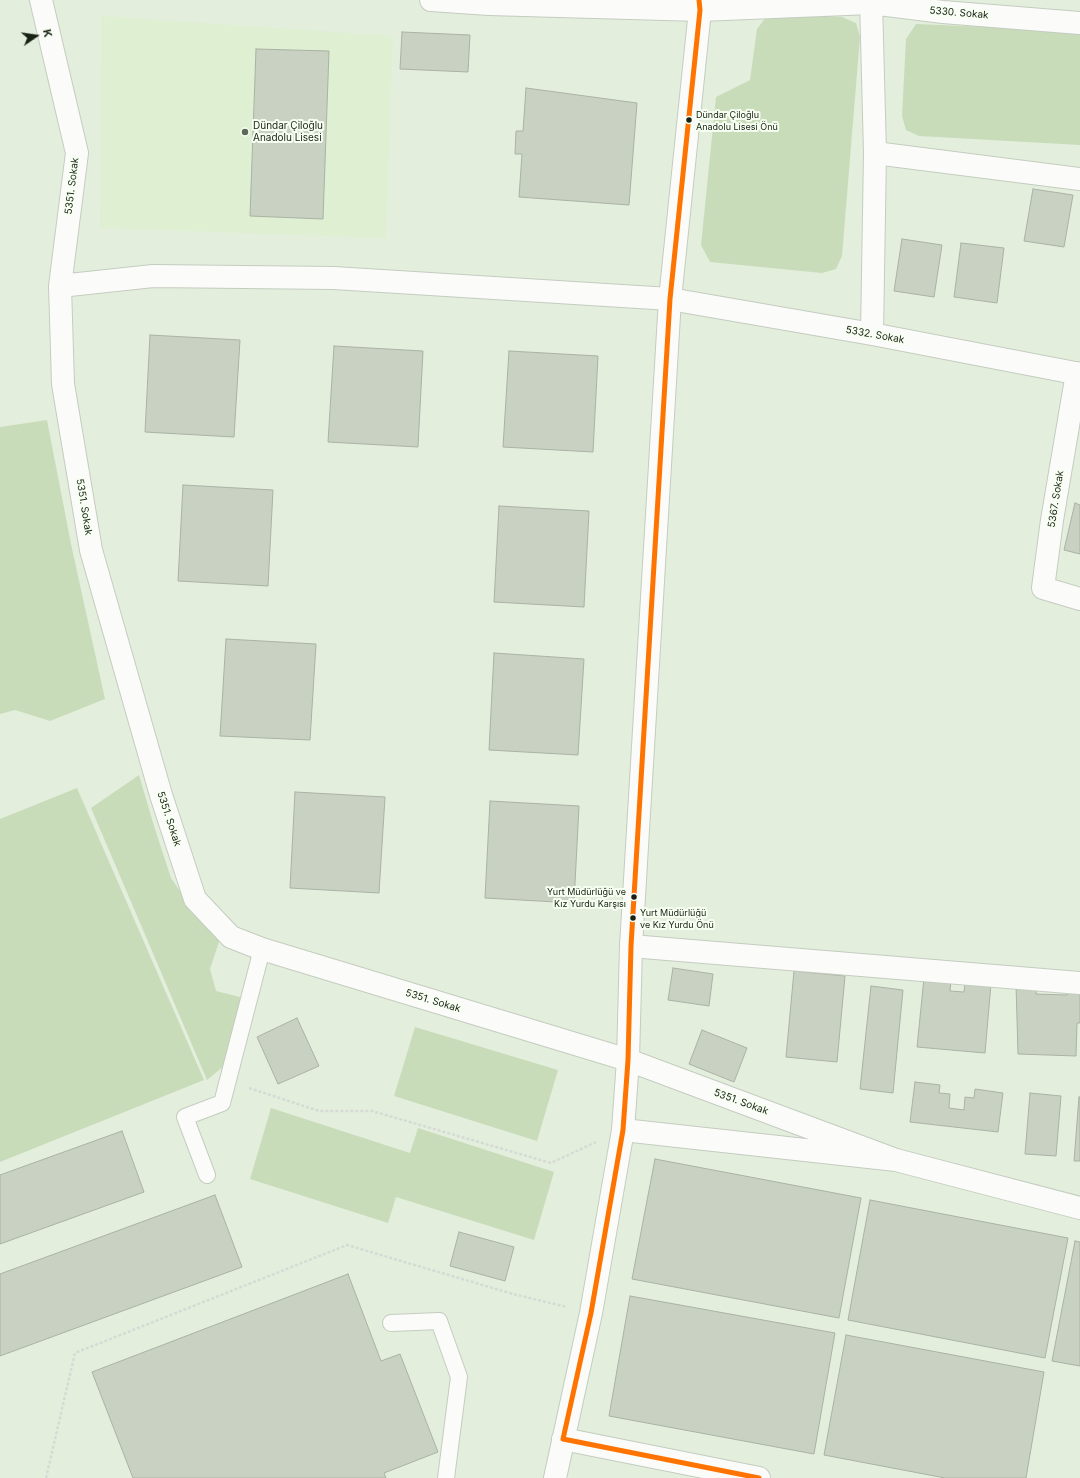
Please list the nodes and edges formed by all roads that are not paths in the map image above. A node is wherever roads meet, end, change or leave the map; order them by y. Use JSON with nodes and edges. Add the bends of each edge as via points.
{"nodes":[{"id":1,"x":41,"y":0,"type":"edge"},
{"id":2,"x":431,"y":0,"type":"edge"},
{"id":3,"x":871,"y":1,"type":"edge"},
{"id":4,"x":488,"y":2,"type":"edge"},
{"id":5,"x":699,"y":5,"type":"edge"},
{"id":6,"x":943,"y":6,"type":"edge"},
{"id":7,"x":1080,"y":23,"type":"edge"},
{"id":8,"x":875,"y":153,"type":"junction"},
{"id":9,"x":1080,"y":179,"type":"edge"},
{"id":10,"x":60,"y":286,"type":"junction"},
{"id":11,"x":670,"y":299,"type":"junction"},
{"id":12,"x":872,"y":334,"type":"junction"},
{"id":13,"x":1078,"y":373,"type":"edge"},
{"id":14,"x":1080,"y":599,"type":"edge"},
{"id":15,"x":631,"y":946,"type":"junction"},
{"id":16,"x":262,"y":950,"type":"junction"},
{"id":17,"x":1080,"y":983,"type":"edge"},
{"id":18,"x":628,"y":1060,"type":"junction"},
{"id":19,"x":623,"y":1130,"type":"junction"},
{"id":20,"x":896,"y":1160,"type":"junction"},
{"id":21,"x":207,"y":1175,"type":"dead end"},
{"id":22,"x":1080,"y":1208,"type":"edge"},
{"id":23,"x":391,"y":1323,"type":"dead end"},
{"id":24,"x":563,"y":1439,"type":"junction"},
{"id":25,"x":446,"y":1478,"type":"edge"},
{"id":26,"x":555,"y":1478,"type":"edge"},
{"id":27,"x":760,"y":1478,"type":"edge"}],
"edges":[{"from":1,"to":10,"type":"street","name":"5351. Sokak","via":[[77,153]]},
{"from":2,"to":4,"type":"street","name":"5330. Sokak"},
{"from":3,"to":5,"type":"street","name":"5330. Sokak"},
{"from":3,"to":6,"type":"street","name":"5330. Sokak"},
{"from":3,"to":8,"type":"street"},
{"from":4,"to":5,"type":"street","name":"5330. Sokak"},
{"from":5,"to":11,"type":"street"},
{"from":6,"to":7,"type":"street","name":"5330. Sokak"},
{"from":8,"to":9,"type":"street"},
{"from":8,"to":12,"type":"street"},
{"from":10,"to":11,"type":"street","name":"5332. Sokak","via":[[153,276],[334,278]]},
{"from":10,"to":16,"type":"street","name":"5351. Sokak","via":[[63,384],[91,550],[161,795],[195,899],[231,937]]},
{"from":11,"to":12,"type":"street","name":"5332. Sokak"},
{"from":11,"to":15,"type":"street"},
{"from":12,"to":13,"type":"street","name":"5332. Sokak"},
{"from":13,"to":14,"type":"street","name":"5367. Sokak","via":[[1052,520],[1043,588]]},
{"from":15,"to":17,"type":"street"},
{"from":15,"to":18,"type":"street"},
{"from":16,"to":18,"type":"street","name":"5351. Sokak"},
{"from":16,"to":21,"type":"lane","via":[[222,1103],[185,1117]]},
{"from":18,"to":19,"type":"street"},
{"from":18,"to":20,"type":"street","name":"5351. Sokak"},
{"from":19,"to":20,"type":"street"},
{"from":19,"to":24,"type":"street","via":[[591,1313]]},
{"from":20,"to":22,"type":"street"},
{"from":23,"to":25,"type":"lane","via":[[439,1321],[447,1342],[459,1377]]},
{"from":24,"to":26,"type":"street"},
{"from":24,"to":27,"type":"street"}]}
